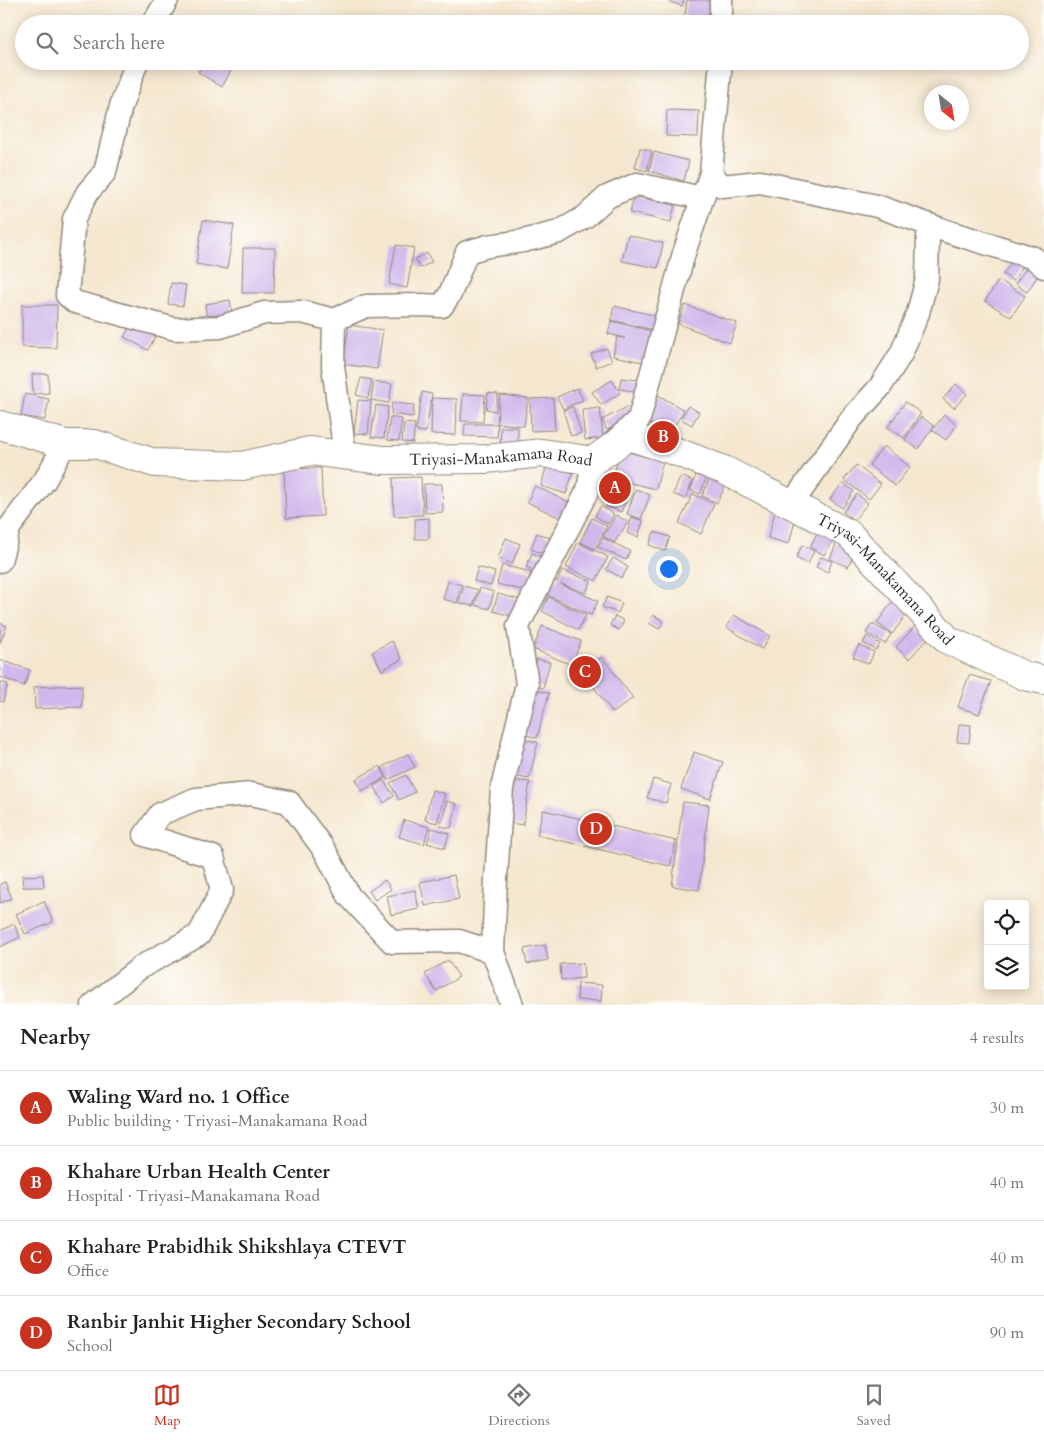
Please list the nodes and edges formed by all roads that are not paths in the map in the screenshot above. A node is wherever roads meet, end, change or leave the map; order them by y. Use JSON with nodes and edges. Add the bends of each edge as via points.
{"nodes":[{"id":1,"x":167,"y":0,"type":"edge"},
{"id":2,"x":722,"y":0,"type":"edge"},
{"id":3,"x":158,"y":15,"type":"edge"},
{"id":4,"x":722,"y":15,"type":"edge"},
{"id":5,"x":134,"y":70,"type":"edge"},
{"id":6,"x":721,"y":70,"type":"edge"},
{"id":7,"x":710,"y":173,"type":"junction"},
{"id":8,"x":702,"y":198,"type":"junction"},
{"id":9,"x":931,"y":226,"type":"junction"},
{"id":10,"x":1044,"y":267,"type":"edge"},
{"id":11,"x":334,"y":320,"type":"junction"},
{"id":12,"x":0,"y":425,"type":"edge"},
{"id":13,"x":65,"y":444,"type":"junction"},
{"id":14,"x":345,"y":455,"type":"junction"},
{"id":15,"x":593,"y":461,"type":"junction"},
{"id":16,"x":791,"y":505,"type":"junction"},
{"id":17,"x":0,"y":561,"type":"edge"},
{"id":18,"x":1044,"y":680,"type":"edge"},
{"id":19,"x":493,"y":952,"type":"junction"},
{"id":20,"x":93,"y":1005,"type":"edge"},
{"id":21,"x":512,"y":1005,"type":"edge"}],
"edges":[{"from":1,"to":3,"type":"street"},
{"from":2,"to":4,"type":"street"},
{"from":5,"to":11,"type":"street","via":[[121,106],[105,172],[87,192],[74,219],[67,295],[75,302],[176,330],[220,327],[264,313],[302,312]]},
{"from":6,"to":7,"type":"street"},
{"from":7,"to":8,"type":"street"},
{"from":7,"to":9,"type":"street","via":[[722,186],[760,182],[877,206]]},
{"from":8,"to":11,"type":"street","via":[[636,184],[608,197],[585,217],[559,232],[467,252],[442,306],[366,306]]},
{"from":8,"to":15,"type":"street","via":[[684,252],[639,419]]},
{"from":9,"to":10,"type":"street","via":[[1034,258]]},
{"from":9,"to":16,"type":"street","via":[[927,279],[918,313],[901,354]]},
{"from":11,"to":14,"type":"street","via":[[333,366]]},
{"from":12,"to":13,"type":"street","name":"Triyasi-Manakamana Road"},
{"from":13,"to":14,"type":"street","name":"Triyasi-Manakamana Road","via":[[95,444],[155,463],[242,466],[310,452]]},
{"from":13,"to":17,"type":"street","via":[[45,480],[9,528]]},
{"from":14,"to":15,"type":"street","name":"Triyasi-Manakamana Road","via":[[382,460],[486,459],[542,453]]},
{"from":15,"to":16,"type":"street","name":"Triyasi-Manakamana Road","via":[[628,436],[724,470]]},
{"from":15,"to":19,"type":"street","via":[[588,490],[518,626],[527,684],[502,788]]},
{"from":16,"to":18,"type":"street","name":"Triyasi-Manakamana Road","via":[[849,534],[948,640],[1024,676]]},
{"from":19,"to":20,"type":"street","via":[[459,940],[392,942],[349,896],[325,851],[290,802],[252,794],[196,799],[160,814],[145,835],[213,857],[222,890],[199,935],[141,967]]},
{"from":19,"to":21,"type":"street"}]}
